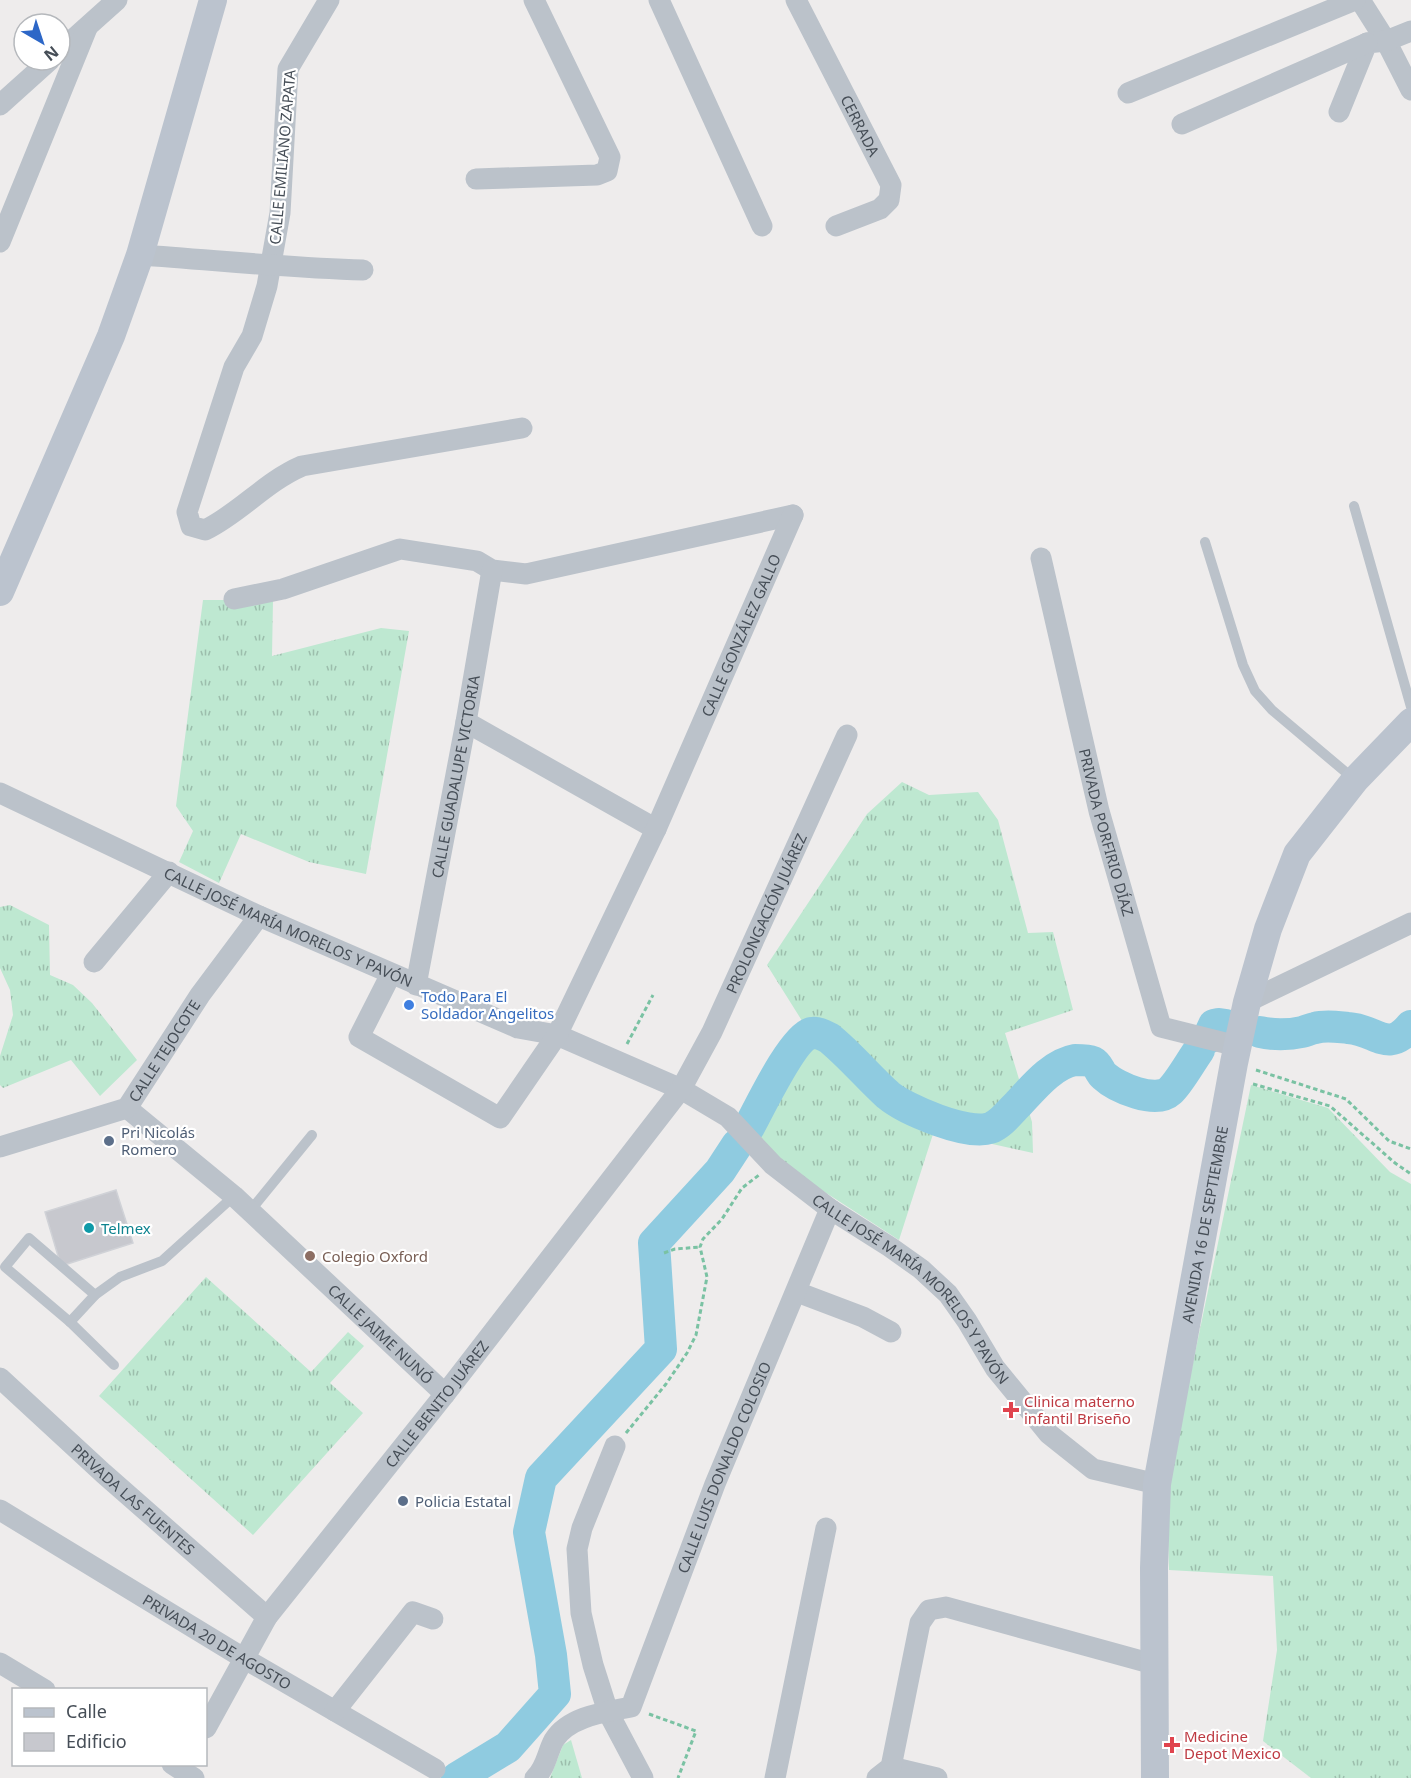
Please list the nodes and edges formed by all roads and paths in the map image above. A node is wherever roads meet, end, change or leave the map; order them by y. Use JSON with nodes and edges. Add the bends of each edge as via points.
{"nodes":[{"id":1,"x":213,"y":0,"type":"edge"},
{"id":2,"x":329,"y":0,"type":"edge"},
{"id":3,"x":534,"y":0,"type":"edge"},
{"id":4,"x":659,"y":0,"type":"edge"},
{"id":5,"x":796,"y":0,"type":"edge"},
{"id":6,"x":1354,"y":0,"type":"edge"},
{"id":7,"x":1360,"y":0,"type":"edge"},
{"id":8,"x":105,"y":3,"type":"edge"},
{"id":9,"x":87,"y":28,"type":"junction"},
{"id":10,"x":1411,"y":32,"type":"edge"},
{"id":11,"x":72,"y":41,"type":"edge"},
{"id":12,"x":1376,"y":42,"type":"junction"},
{"id":13,"x":37,"y":72,"type":"edge"},
{"id":14,"x":1411,"y":90,"type":"edge"},
{"id":15,"x":1128,"y":93,"type":"dead end"},
{"id":16,"x":0,"y":105,"type":"edge"},
{"id":17,"x":1339,"y":112,"type":"dead end"},
{"id":18,"x":1182,"y":124,"type":"dead end"},
{"id":19,"x":476,"y":179,"type":"dead end"},
{"id":20,"x":762,"y":226,"type":"dead end"},
{"id":21,"x":836,"y":226,"type":"dead end"},
{"id":22,"x":0,"y":242,"type":"edge"},
{"id":23,"x":140,"y":255,"type":"junction"},
{"id":24,"x":271,"y":265,"type":"junction"},
{"id":25,"x":363,"y":270,"type":"dead end"},
{"id":26,"x":522,"y":428,"type":"dead end"},
{"id":27,"x":1354,"y":506,"type":"dead end"},
{"id":28,"x":1205,"y":542,"type":"dead end"},
{"id":29,"x":1041,"y":558,"type":"dead end"},
{"id":30,"x":492,"y":570,"type":"junction"},
{"id":31,"x":0,"y":592,"type":"edge"},
{"id":32,"x":234,"y":598,"type":"dead end"},
{"id":33,"x":1411,"y":707,"type":"edge"},
{"id":34,"x":466,"y":722,"type":"junction"},
{"id":35,"x":1411,"y":722,"type":"edge"},
{"id":36,"x":847,"y":735,"type":"dead end"},
{"id":37,"x":1355,"y":780,"type":"junction"},
{"id":38,"x":0,"y":793,"type":"edge"},
{"id":39,"x":656,"y":829,"type":"junction"},
{"id":40,"x":169,"y":872,"type":"junction"},
{"id":41,"x":259,"y":916,"type":"junction"},
{"id":42,"x":1411,"y":923,"type":"edge"},
{"id":43,"x":94,"y":962,"type":"dead end"},
{"id":44,"x":391,"y":974,"type":"junction"},
{"id":45,"x":416,"y":985,"type":"junction"},
{"id":46,"x":652,"y":995,"type":"dead end"},
{"id":47,"x":1247,"y":1002,"type":"junction"},
{"id":48,"x":557,"y":1035,"type":"junction"},
{"id":49,"x":617,"y":1062,"type":"junction"},
{"id":50,"x":1234,"y":1062,"type":"junction"},
{"id":51,"x":681,"y":1089,"type":"junction"},
{"id":52,"x":127,"y":1108,"type":"junction"},
{"id":53,"x":312,"y":1135,"type":"dead end"},
{"id":54,"x":0,"y":1147,"type":"edge"},
{"id":55,"x":1411,"y":1149,"type":"edge"},
{"id":56,"x":773,"y":1165,"type":"junction"},
{"id":57,"x":1411,"y":1173,"type":"edge"},
{"id":58,"x":234,"y":1196,"type":"junction"},
{"id":59,"x":830,"y":1209,"type":"junction"},
{"id":60,"x":250,"y":1211,"type":"junction"},
{"id":61,"x":700,"y":1247,"type":"junction"},
{"id":62,"x":664,"y":1254,"type":"dead end"},
{"id":63,"x":797,"y":1292,"type":"junction"},
{"id":64,"x":95,"y":1294,"type":"junction"},
{"id":65,"x":70,"y":1322,"type":"junction"},
{"id":66,"x":891,"y":1332,"type":"dead end"},
{"id":67,"x":114,"y":1365,"type":"dead end"},
{"id":68,"x":0,"y":1378,"type":"edge"},
{"id":69,"x":445,"y":1394,"type":"junction"},
{"id":70,"x":615,"y":1446,"type":"joint"},
{"id":71,"x":1158,"y":1484,"type":"junction"},
{"id":72,"x":0,"y":1510,"type":"edge"},
{"id":73,"x":826,"y":1528,"type":"dead end"},
{"id":74,"x":267,"y":1617,"type":"junction"},
{"id":75,"x":433,"y":1619,"type":"dead end"},
{"id":76,"x":245,"y":1659,"type":"junction"},
{"id":77,"x":0,"y":1663,"type":"edge"},
{"id":78,"x":1153,"y":1664,"type":"junction"},
{"id":79,"x":43,"y":1688,"type":"edge"},
{"id":80,"x":631,"y":1707,"type":"junction"},
{"id":81,"x":335,"y":1711,"type":"junction"},
{"id":82,"x":608,"y":1712,"type":"junction"},
{"id":83,"x":207,"y":1726,"type":"edge"},
{"id":84,"x":435,"y":1769,"type":"dead end"},
{"id":85,"x":884,"y":1773,"type":"edge"},
{"id":86,"x":535,"y":1778,"type":"edge"},
{"id":87,"x":643,"y":1778,"type":"edge"},
{"id":88,"x":678,"y":1778,"type":"edge"},
{"id":89,"x":775,"y":1778,"type":"edge"},
{"id":90,"x":937,"y":1778,"type":"edge"},
{"id":91,"x":1155,"y":1778,"type":"edge"}],
"edges":[{"from":1,"to":23,"type":"main road"},
{"from":2,"to":24,"type":"street","name":"CALLE EMILIANO ZAPATA","via":[[288,69],[280,213]]},
{"from":3,"to":19,"type":"street","via":[[610,157],[607,171],[597,176]]},
{"from":4,"to":20,"type":"street"},
{"from":5,"to":21,"type":"street","name":"CERRADA","via":[[891,185],[889,200],[880,208]]},
{"from":6,"to":15,"type":"street"},
{"from":7,"to":12,"type":"street"},
{"from":8,"to":9,"type":"street"},
{"from":9,"to":11,"type":"street"},
{"from":9,"to":22,"type":"street"},
{"from":10,"to":12,"type":"street"},
{"from":12,"to":14,"type":"street"},
{"from":12,"to":17,"type":"street"},
{"from":12,"to":18,"type":"street"},
{"from":13,"to":16,"type":"street"},
{"from":23,"to":24,"type":"street","name":"CALLE EMILIANO ZAPATA"},
{"from":23,"to":31,"type":"main road","via":[[111,336]]},
{"from":24,"to":25,"type":"street"},
{"from":24,"to":26,"type":"street","via":[[252,336],[234,367],[187,512],[191,526],[205,530],[223,521],[283,474],[302,466]]},
{"from":27,"to":33,"type":"lane"},
{"from":28,"to":37,"type":"lane","via":[[1243,665],[1255,691]]},
{"from":29,"to":50,"type":"street","name":"PRIVADA PORFIRIO DÍAZ","via":[[1099,811],[1161,1027]]},
{"from":30,"to":32,"type":"street","via":[[477,561],[400,549],[283,590]]},
{"from":30,"to":34,"type":"street","name":"CALLE GUADALUPE VICTORIA"},
{"from":30,"to":39,"type":"street","name":"CALLE GONZÁLEZ GALLO","via":[[526,574],[793,515]]},
{"from":34,"to":39,"type":"street"},
{"from":34,"to":45,"type":"street","name":"CALLE GUADALUPE VICTORIA"},
{"from":35,"to":37,"type":"main road","name":"AVENIDA 16 DE SEPTIEMBRE"},
{"from":36,"to":51,"type":"street","name":"PROLONGACIÓN JUÁREZ","via":[[712,1032]]},
{"from":37,"to":47,"type":"main road","name":"AVENIDA 16 DE SEPTIEMBRE","via":[[1297,854],[1268,929]]},
{"from":38,"to":40,"type":"street","name":"CALLE JOSÉ MARÍA MORELOS Y PAVÓN"},
{"from":39,"to":48,"type":"street","name":"CALLE GONZÁLEZ GALLO"},
{"from":40,"to":41,"type":"street","name":"CALLE JOSÉ MARÍA MORELOS Y PAVÓN"},
{"from":40,"to":43,"type":"street"},
{"from":41,"to":44,"type":"street","name":"CALLE JOSÉ MARÍA MORELOS Y PAVÓN"},
{"from":41,"to":52,"type":"street","name":"CALLE TEJOCOTE","via":[[200,995]]},
{"from":42,"to":47,"type":"street"},
{"from":44,"to":45,"type":"street","name":"CALLE JOSÉ MARÍA MORELOS Y PAVÓN"},
{"from":44,"to":48,"type":"street","name":"CALLE GONZÁLEZ GALLO","via":[[359,1037],[500,1118]]},
{"from":45,"to":48,"type":"street","name":"CALLE JOSÉ MARÍA MORELOS Y PAVÓN","via":[[518,1028]]},
{"from":46,"to":49,"type":"path"},
{"from":47,"to":50,"type":"main road","name":"AVENIDA 16 DE SEPTIEMBRE"},
{"from":48,"to":49,"type":"street","name":"CALLE JOSÉ MARÍA MORELOS Y PAVÓN"},
{"from":49,"to":51,"type":"street","name":"CALLE JOSÉ MARÍA MORELOS Y PAVÓN"},
{"from":50,"to":55,"type":"path","via":[[1346,1099],[1389,1142]]},
{"from":50,"to":57,"type":"path","via":[[1330,1106]]},
{"from":50,"to":71,"type":"main road","name":"AVENIDA 16 DE SEPTIEMBRE"},
{"from":51,"to":56,"type":"street","name":"CALLE JOSÉ MARÍA MORELOS Y PAVÓN","via":[[728,1117]]},
{"from":51,"to":69,"type":"street","name":"CALLE BENITO JUÁREZ"},
{"from":52,"to":54,"type":"street","name":"CALLE TEJOCOTE"},
{"from":52,"to":58,"type":"street","name":"CALLE JAIME NUNÓ"},
{"from":53,"to":60,"type":"lane"},
{"from":56,"to":59,"type":"street","name":"CALLE JOSÉ MARÍA MORELOS Y PAVÓN"},
{"from":56,"to":61,"type":"path","via":[[742,1188],[722,1219],[702,1239]]},
{"from":58,"to":60,"type":"street","name":"CALLE JAIME NUNÓ"},
{"from":58,"to":64,"type":"lane","via":[[162,1261],[120,1277]]},
{"from":59,"to":63,"type":"street","name":"CALLE LUIS DONALDO COLOSIO"},
{"from":59,"to":71,"type":"street","name":"CALLE JOSÉ MARÍA MORELOS Y PAVÓN","via":[[921,1269],[948,1294],[995,1368],[1049,1434],[1093,1469]]},
{"from":60,"to":69,"type":"street","name":"CALLE JAIME NUNÓ"},
{"from":61,"to":62,"type":"path"},
{"from":61,"to":70,"type":"path","via":[[707,1277],[692,1345]]},
{"from":63,"to":66,"type":"street"},
{"from":63,"to":80,"type":"street","name":"CALLE LUIS DONALDO COLOSIO","via":[[715,1484]]},
{"from":64,"to":65,"type":"lane"},
{"from":64,"to":65,"type":"lane","via":[[29,1238],[5,1267]]},
{"from":65,"to":67,"type":"lane"},
{"from":68,"to":74,"type":"street","name":"PRIVADA LAS FUENTES"},
{"from":69,"to":74,"type":"street","name":"CALLE BENITO JUÁREZ"},
{"from":70,"to":82,"type":"street","via":[[577,1549],[581,1613]]},
{"from":71,"to":78,"type":"main road","name":"AVENIDA 16 DE SEPTIEMBRE"},
{"from":72,"to":76,"type":"street","name":"PRIVADA 20 DE AGOSTO"},
{"from":73,"to":89,"type":"street"},
{"from":74,"to":76,"type":"street","name":"CALLE BENITO JUÁREZ"},
{"from":75,"to":81,"type":"street","via":[[413,1612]]},
{"from":76,"to":81,"type":"street","name":"PRIVADA 20 DE AGOSTO"},
{"from":76,"to":83,"type":"street","name":"CALLE BENITO JUÁREZ"},
{"from":77,"to":79,"type":"street"},
{"from":78,"to":85,"type":"street","via":[[946,1607],[929,1610],[920,1623]]},
{"from":78,"to":91,"type":"main road","name":"AVENIDA 16 DE SEPTIEMBRE"},
{"from":80,"to":82,"type":"street"},
{"from":80,"to":88,"type":"path","via":[[696,1731]]},
{"from":81,"to":84,"type":"street","name":"PRIVADA 20 DE AGOSTO"},
{"from":82,"to":86,"type":"street","via":[[563,1729]]},
{"from":82,"to":87,"type":"street"},
{"from":85,"to":90,"type":"street"}]}
